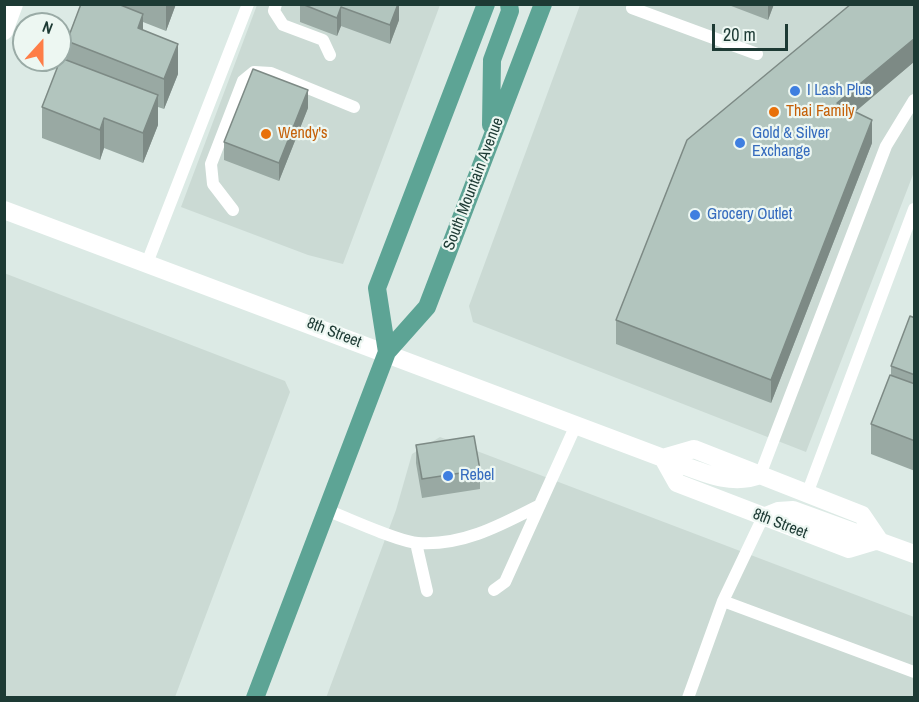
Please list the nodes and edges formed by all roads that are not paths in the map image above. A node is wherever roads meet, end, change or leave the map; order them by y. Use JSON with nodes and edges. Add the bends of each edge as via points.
{"nodes":[{"id":1,"x":14,"y":4,"type":"edge"},
{"id":2,"x":248,"y":4,"type":"edge"},
{"id":3,"x":276,"y":4,"type":"edge"},
{"id":4,"x":486,"y":4,"type":"edge"},
{"id":5,"x":509,"y":4,"type":"edge"},
{"id":6,"x":543,"y":4,"type":"edge"},
{"id":7,"x":632,"y":8,"type":"dead end"},
{"id":8,"x":4,"y":31,"type":"edge"},
{"id":9,"x":757,"y":54,"type":"dead end"},
{"id":10,"x":330,"y":56,"type":"dead end"},
{"id":11,"x":915,"y":100,"type":"edge"},
{"id":12,"x":354,"y":107,"type":"dead end"},
{"id":13,"x":490,"y":139,"type":"junction"},
{"id":14,"x":915,"y":209,"type":"edge"},
{"id":15,"x":4,"y":210,"type":"edge"},
{"id":16,"x":233,"y":210,"type":"dead end"},
{"id":17,"x":147,"y":263,"type":"junction"},
{"id":18,"x":387,"y":352,"type":"junction"},
{"id":19,"x":576,"y":424,"type":"junction"},
{"id":20,"x":663,"y":458,"type":"junction"},
{"id":21,"x":759,"y":475,"type":"junction"},
{"id":22,"x":807,"y":494,"type":"junction"},
{"id":23,"x":540,"y":505,"type":"junction"},
{"id":24,"x":326,"y":510,"type":"junction"},
{"id":25,"x":763,"y":517,"type":"junction"},
{"id":26,"x":879,"y":540,"type":"junction"},
{"id":27,"x":416,"y":543,"type":"junction"},
{"id":28,"x":915,"y":554,"type":"edge"},
{"id":29,"x":494,"y":590,"type":"dead end"},
{"id":30,"x":428,"y":591,"type":"dead end"},
{"id":31,"x":723,"y":601,"type":"junction"},
{"id":32,"x":915,"y":672,"type":"edge"},
{"id":33,"x":255,"y":698,"type":"edge"},
{"id":34,"x":688,"y":698,"type":"edge"}],
"edges":[{"from":1,"to":8,"type":"street"},
{"from":2,"to":17,"type":"lane"},
{"from":3,"to":10,"type":"lane","via":[[274,11],[283,25],[323,40]]},
{"from":4,"to":18,"type":"main road","name":"South Mountain Avenue","via":[[377,288]]},
{"from":5,"to":13,"type":"main road","via":[[492,60]]},
{"from":6,"to":13,"type":"main road","name":"South Mountain Avenue"},
{"from":7,"to":9,"type":"lane"},
{"from":11,"to":21,"type":"lane","via":[[886,146]]},
{"from":12,"to":16,"type":"lane","via":[[271,73],[254,72],[243,81],[210,164],[213,184]]},
{"from":13,"to":18,"type":"main road","name":"South Mountain Avenue","via":[[428,307]]},
{"from":14,"to":22,"type":"lane"},
{"from":15,"to":17,"type":"street","name":"8th Street"},
{"from":17,"to":18,"type":"street","name":"8th Street"},
{"from":18,"to":19,"type":"street","name":"8th Street"},
{"from":18,"to":24,"type":"main road","name":"South Mountain Avenue"},
{"from":19,"to":20,"type":"street","name":"8th Street"},
{"from":19,"to":23,"type":"lane"},
{"from":20,"to":21,"type":"street","via":[[693,449]]},
{"from":20,"to":25,"type":"street","name":"8th Street","via":[[677,483]]},
{"from":21,"to":22,"type":"street"},
{"from":22,"to":26,"type":"street","via":[[862,515]]},
{"from":23,"to":27,"type":"lane","via":[[484,534]]},
{"from":23,"to":29,"type":"lane","via":[[505,582]]},
{"from":24,"to":27,"type":"lane"},
{"from":24,"to":33,"type":"main road","name":"South Mountain Avenue"},
{"from":25,"to":26,"type":"street","name":"8th Street","via":[[849,549]]},
{"from":25,"to":31,"type":"lane"},
{"from":26,"to":28,"type":"street"},
{"from":27,"to":30,"type":"lane"},
{"from":31,"to":32,"type":"lane"},
{"from":31,"to":34,"type":"lane"}]}
